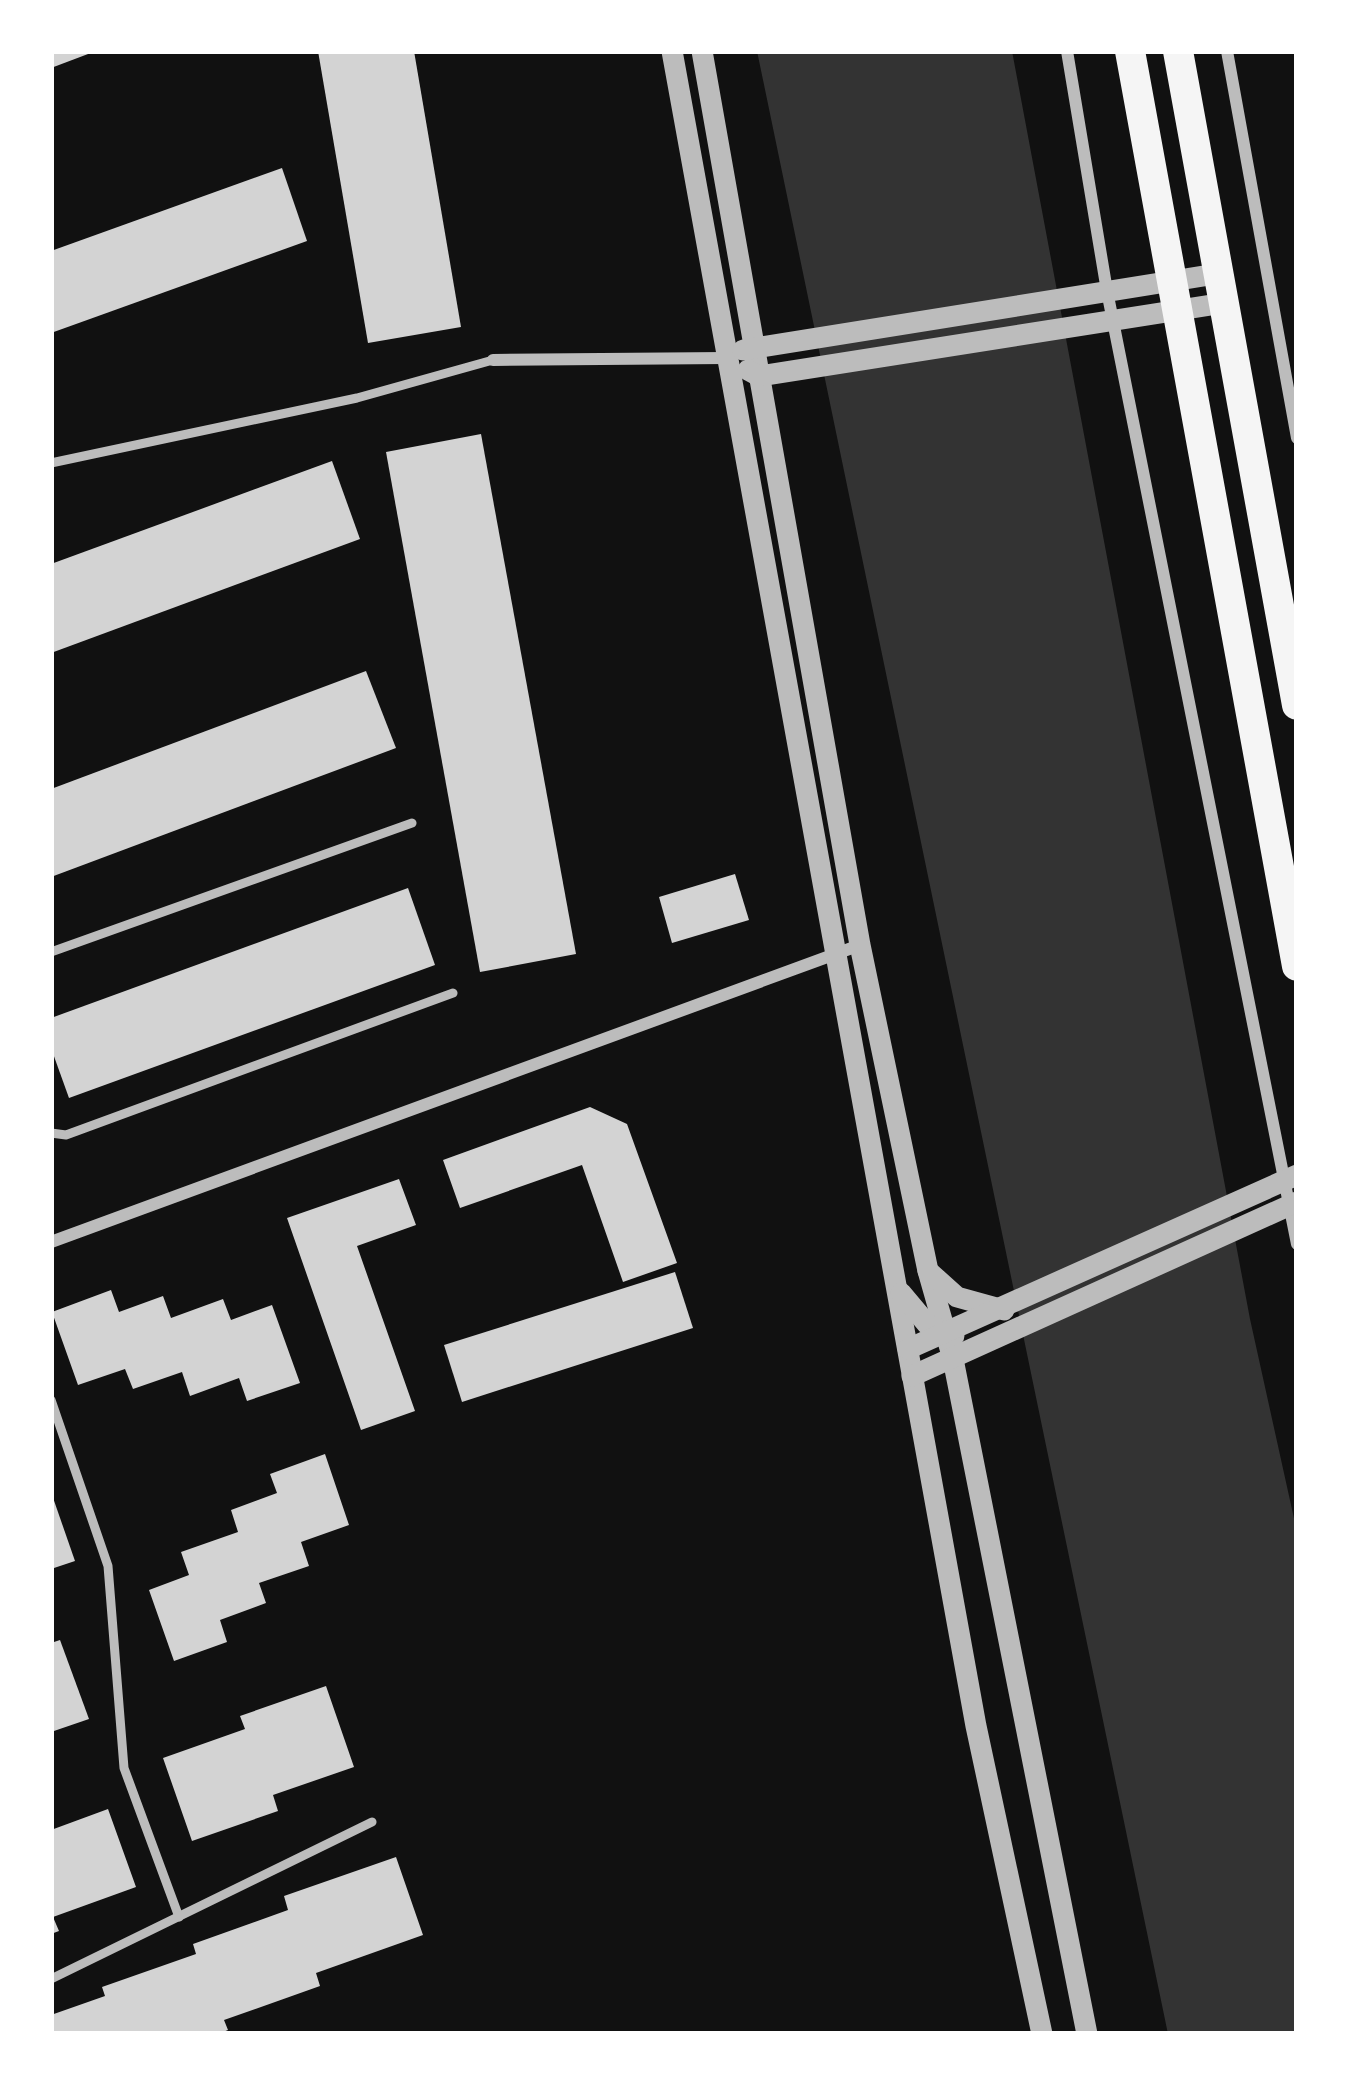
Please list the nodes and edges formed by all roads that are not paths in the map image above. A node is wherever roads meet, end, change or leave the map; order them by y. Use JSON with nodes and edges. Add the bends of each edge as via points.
{"nodes":[{"id":1,"x":672,"y":51,"type":"edge"},
{"id":2,"x":702,"y":51,"type":"edge"},
{"id":3,"x":1067,"y":51,"type":"edge"},
{"id":4,"x":1130,"y":51,"type":"edge"},
{"id":5,"x":1178,"y":51,"type":"edge"},
{"id":6,"x":1227,"y":51,"type":"edge"},
{"id":7,"x":1220,"y":288,"type":"junction"},
{"id":8,"x":1107,"y":291,"type":"junction"},
{"id":9,"x":1172,"y":295,"type":"junction"},
{"id":10,"x":1114,"y":318,"type":"junction"},
{"id":11,"x":753,"y":345,"type":"junction"},
{"id":12,"x":726,"y":358,"type":"junction"},
{"id":13,"x":493,"y":360,"type":"joint"},
{"id":14,"x":759,"y":376,"type":"junction"},
{"id":15,"x":1297,"y":438,"type":"edge"},
{"id":16,"x":51,"y":463,"type":"edge"},
{"id":17,"x":1297,"y":705,"type":"edge"},
{"id":18,"x":412,"y":823,"type":"dead end"},
{"id":19,"x":860,"y":945,"type":"junction"},
{"id":20,"x":51,"y":952,"type":"edge"},
{"id":21,"x":833,"y":955,"type":"junction"},
{"id":22,"x":1297,"y":966,"type":"edge"},
{"id":23,"x":453,"y":993,"type":"dead end"},
{"id":24,"x":51,"y":1133,"type":"edge"},
{"id":25,"x":1292,"y":1191,"type":"edge"},
{"id":26,"x":1243,"y":1215,"type":"junction"},
{"id":27,"x":51,"y":1242,"type":"edge"},
{"id":28,"x":1297,"y":1244,"type":"edge"},
{"id":29,"x":928,"y":1271,"type":"junction"},
{"id":30,"x":895,"y":1282,"type":"junction"},
{"id":31,"x":1005,"y":1310,"type":"junction"},
{"id":32,"x":1009,"y":1333,"type":"junction"},
{"id":33,"x":946,"y":1335,"type":"junction"},
{"id":34,"x":908,"y":1349,"type":"junction"},
{"id":35,"x":953,"y":1358,"type":"junction"},
{"id":36,"x":912,"y":1376,"type":"junction"},
{"id":37,"x":51,"y":1400,"type":"edge"},
{"id":38,"x":372,"y":1822,"type":"dead end"},
{"id":39,"x":179,"y":1917,"type":"junction"},
{"id":40,"x":51,"y":1979,"type":"edge"},
{"id":41,"x":1042,"y":2034,"type":"edge"},
{"id":42,"x":1087,"y":2034,"type":"edge"}],
"edges":[{"from":1,"to":12,"type":"street"},
{"from":2,"to":11,"type":"street"},
{"from":3,"to":8,"type":"street"},
{"from":4,"to":9,"type":"main road"},
{"from":5,"to":7,"type":"main road"},
{"from":6,"to":15,"type":"street"},
{"from":7,"to":9,"type":"street"},
{"from":7,"to":17,"type":"main road"},
{"from":8,"to":9,"type":"street"},
{"from":8,"to":10,"type":"street"},
{"from":8,"to":11,"type":"street"},
{"from":9,"to":10,"type":"street"},
{"from":9,"to":22,"type":"main road"},
{"from":10,"to":14,"type":"street"},
{"from":10,"to":25,"type":"street"},
{"from":11,"to":12,"type":"street"},
{"from":11,"to":14,"type":"street"},
{"from":12,"to":13,"type":"street"},
{"from":12,"to":14,"type":"street"},
{"from":12,"to":21,"type":"street"},
{"from":13,"to":16,"type":"lane","via":[[357,398]]},
{"from":14,"to":19,"type":"street"},
{"from":18,"to":20,"type":"lane"},
{"from":19,"to":21,"type":"street"},
{"from":19,"to":29,"type":"street"},
{"from":21,"to":27,"type":"street"},
{"from":21,"to":30,"type":"street"},
{"from":23,"to":24,"type":"lane","via":[[66,1135]]},
{"from":25,"to":26,"type":"street"},
{"from":25,"to":28,"type":"street"},
{"from":26,"to":31,"type":"street"},
{"from":26,"to":32,"type":"street"},
{"from":29,"to":31,"type":"street","via":[[957,1297]]},
{"from":29,"to":33,"type":"street"},
{"from":30,"to":33,"type":"street","via":[[915,1315]]},
{"from":30,"to":34,"type":"street"},
{"from":31,"to":33,"type":"street"},
{"from":32,"to":33,"type":"street"},
{"from":32,"to":35,"type":"street"},
{"from":33,"to":34,"type":"street"},
{"from":33,"to":35,"type":"street"},
{"from":34,"to":36,"type":"street"},
{"from":35,"to":36,"type":"street"},
{"from":35,"to":42,"type":"street"},
{"from":36,"to":41,"type":"street"},
{"from":37,"to":39,"type":"lane","via":[[108,1566],[124,1768]]},
{"from":38,"to":39,"type":"lane"},
{"from":39,"to":40,"type":"lane"}]}
